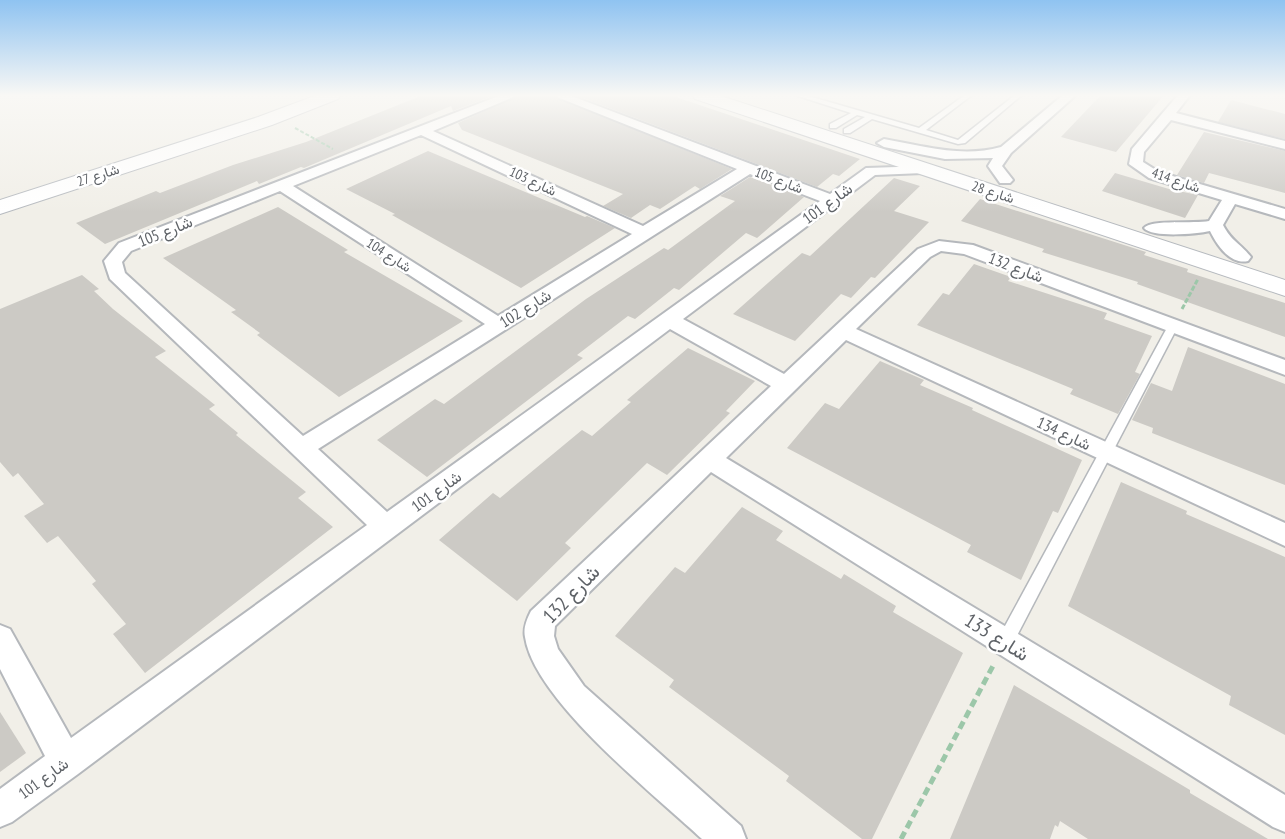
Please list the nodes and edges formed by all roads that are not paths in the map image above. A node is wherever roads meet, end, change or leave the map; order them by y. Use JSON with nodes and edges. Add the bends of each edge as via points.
{"nodes":[{"id":1,"x":164,"y":134,"type":"edge"},
{"id":2,"x":223,"y":134,"type":"edge"},
{"id":3,"x":410,"y":134,"type":"edge"},
{"id":4,"x":430,"y":134,"type":"edge"},
{"id":5,"x":660,"y":134,"type":"edge"},
{"id":6,"x":799,"y":134,"type":"edge"},
{"id":7,"x":867,"y":134,"type":"edge"},
{"id":8,"x":933,"y":134,"type":"edge"},
{"id":9,"x":970,"y":134,"type":"edge"},
{"id":10,"x":1024,"y":134,"type":"edge"},
{"id":11,"x":1152,"y":134,"type":"edge"},
{"id":12,"x":1243,"y":134,"type":"edge"},
{"id":13,"x":884,"y":143,"type":"junction"},
{"id":14,"x":1285,"y":145,"type":"edge"},
{"id":15,"x":1006,"y":150,"type":"junction"},
{"id":16,"x":867,"y":161,"type":"junction"},
{"id":17,"x":748,"y":168,"type":"junction"},
{"id":18,"x":45,"y":172,"type":"dead end"},
{"id":19,"x":1005,"y":180,"type":"junction"},
{"id":20,"x":281,"y":185,"type":"junction"},
{"id":21,"x":1231,"y":198,"type":"junction"},
{"id":22,"x":832,"y":200,"type":"junction"},
{"id":23,"x":0,"y":207,"type":"edge"},
{"id":24,"x":1285,"y":214,"type":"edge"},
{"id":25,"x":1215,"y":225,"type":"junction"},
{"id":26,"x":1152,"y":228,"type":"junction"},
{"id":27,"x":644,"y":233,"type":"junction"},
{"id":28,"x":1242,"y":257,"type":"junction"},
{"id":29,"x":1285,"y":271,"type":"edge"},
{"id":30,"x":1285,"y":288,"type":"edge"},
{"id":31,"x":669,"y":320,"type":"junction"},
{"id":32,"x":498,"y":324,"type":"junction"},
{"id":33,"x":1173,"y":326,"type":"junction"},
{"id":34,"x":843,"y":331,"type":"junction"},
{"id":35,"x":1285,"y":368,"type":"edge"},
{"id":36,"x":786,"y":385,"type":"junction"},
{"id":37,"x":300,"y":448,"type":"junction"},
{"id":38,"x":1106,"y":452,"type":"junction"},
{"id":39,"x":709,"y":459,"type":"junction"},
{"id":40,"x":386,"y":527,"type":"junction"},
{"id":41,"x":1285,"y":535,"type":"edge"},
{"id":42,"x":0,"y":639,"type":"edge"},
{"id":43,"x":1005,"y":642,"type":"junction"},
{"id":44,"x":66,"y":762,"type":"junction"},
{"id":45,"x":0,"y":810,"type":"edge"},
{"id":46,"x":1285,"y":815,"type":"edge"},
{"id":47,"x":728,"y":839,"type":"edge"}],
"edges":[{"from":1,"to":18,"type":"street","name":"شارع 27"},
{"from":2,"to":23,"type":"street","name":"شارع 27"},
{"from":3,"to":20,"type":"street","name":"شارع 105"},
{"from":4,"to":27,"type":"street","name":"شارع 103"},
{"from":5,"to":17,"type":"street","name":"شارع 105"},
{"from":6,"to":16,"type":"street","name":"شارع 28"},
{"from":7,"to":13,"type":"street","name":"شارع 28"},
{"from":8,"to":9,"type":"lane","via":[[962,141]]},
{"from":10,"to":15,"type":"street"},
{"from":11,"to":21,"type":"street","name":"شارع 414","via":[[1137,152],[1136,164],[1154,175]]},
{"from":12,"to":14,"type":"street"},
{"from":13,"to":15,"type":"street","via":[[962,157],[992,156]]},
{"from":13,"to":19,"type":"street","name":"شارع 28"},
{"from":15,"to":19,"type":"street","via":[[995,166]]},
{"from":16,"to":22,"type":"street","name":"شارع 101"},
{"from":16,"to":30,"type":"street","name":"شارع 28","via":[[923,169]]},
{"from":17,"to":22,"type":"street","name":"شارع 105"},
{"from":17,"to":27,"type":"street","name":"شارع 102"},
{"from":19,"to":26,"type":"street","name":"شارع 28"},
{"from":20,"to":32,"type":"street","name":"شارع 104"},
{"from":20,"to":37,"type":"street","name":"شارع 105","via":[[125,247],[113,261],[116,275]]},
{"from":21,"to":24,"type":"street","name":"شارع 414"},
{"from":21,"to":25,"type":"street"},
{"from":22,"to":31,"type":"street","name":"شارع 101"},
{"from":25,"to":26,"type":"street","via":[[1195,229]]},
{"from":25,"to":28,"type":"street","via":[[1224,243]]},
{"from":26,"to":28,"type":"street","name":"شارع 28"},
{"from":27,"to":32,"type":"street","name":"شارع 102"},
{"from":28,"to":29,"type":"street","name":"شارع 28"},
{"from":31,"to":36,"type":"street"},
{"from":31,"to":40,"type":"street","name":"شارع 101"},
{"from":32,"to":37,"type":"street","name":"شارع 102"},
{"from":33,"to":34,"type":"street","name":"شارع 132","via":[[967,249],[939,246],[924,253]]},
{"from":33,"to":35,"type":"street","name":"شارع 132"},
{"from":33,"to":38,"type":"lane"},
{"from":34,"to":36,"type":"street","name":"شارع 132"},
{"from":34,"to":38,"type":"street","name":"شارع 134"},
{"from":36,"to":39,"type":"street","name":"شارع 132"},
{"from":37,"to":40,"type":"street","name":"شارع 105"},
{"from":38,"to":41,"type":"street","name":"شارع 134"},
{"from":38,"to":43,"type":"lane"},
{"from":39,"to":43,"type":"street","name":"شارع 133"},
{"from":39,"to":47,"type":"street","name":"شارع 132","via":[[541,620],[539,636],[546,657],[573,697]]},
{"from":40,"to":44,"type":"street","name":"شارع 101"},
{"from":42,"to":44,"type":"street"},
{"from":43,"to":46,"type":"street","name":"شارع 133"},
{"from":44,"to":45,"type":"street","name":"شارع 101"}]}
